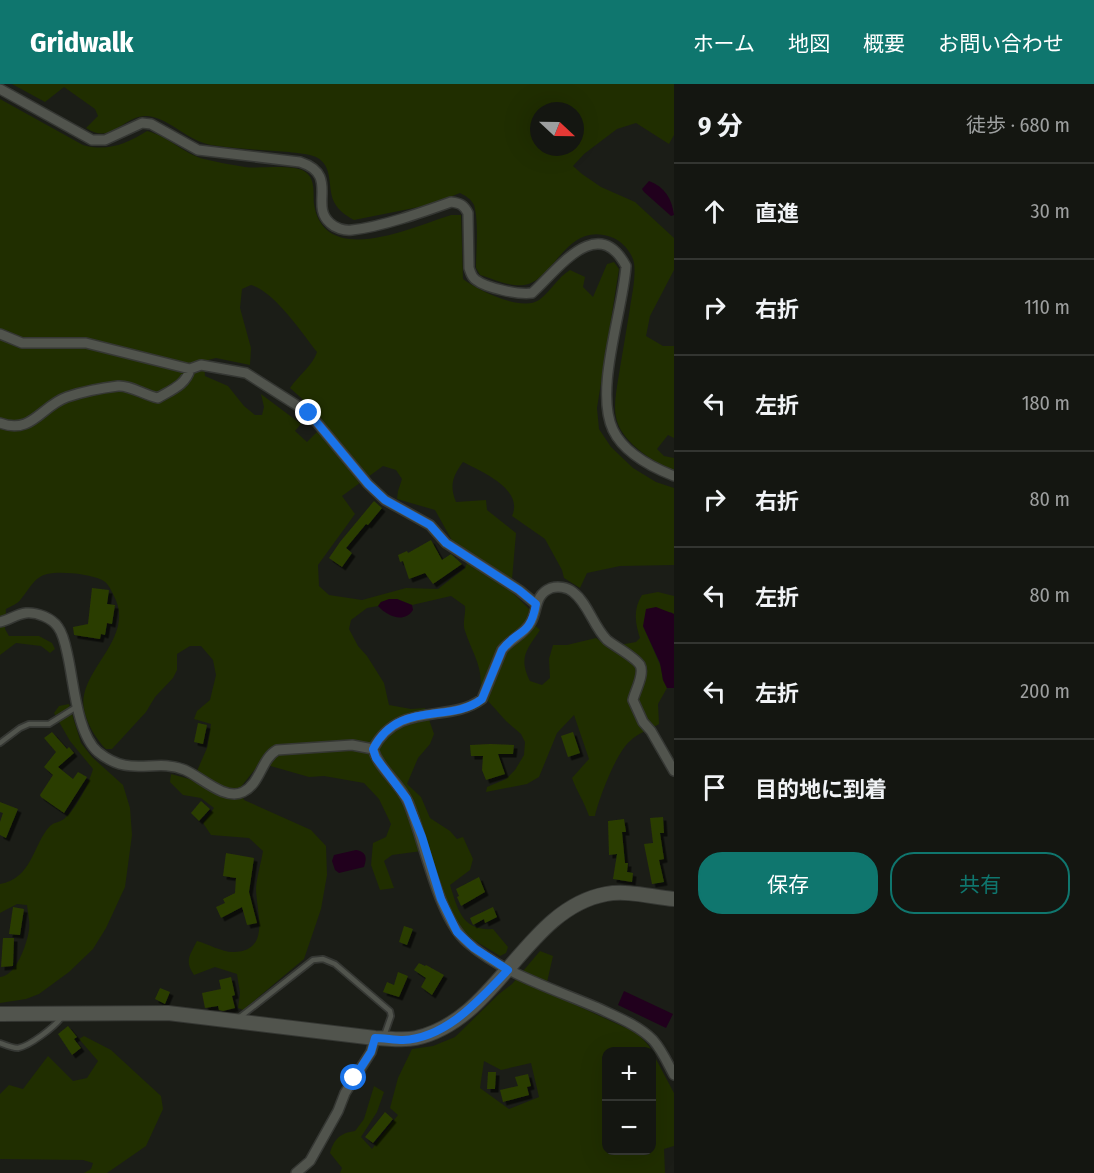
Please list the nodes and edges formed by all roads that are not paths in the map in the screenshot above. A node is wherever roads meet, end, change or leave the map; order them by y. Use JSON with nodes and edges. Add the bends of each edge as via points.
{"nodes":[{"id":1,"x":0,"y":88,"type":"edge"},
{"id":2,"x":0,"y":334,"type":"edge"},
{"id":3,"x":190,"y":369,"type":"junction"},
{"id":4,"x":0,"y":423,"type":"edge"},
{"id":5,"x":674,"y":476,"type":"edge"},
{"id":6,"x":536,"y":604,"type":"junction"},
{"id":7,"x":0,"y":622,"type":"edge"},
{"id":8,"x":78,"y":706,"type":"junction"},
{"id":9,"x":0,"y":743,"type":"edge"},
{"id":10,"x":373,"y":749,"type":"junction"},
{"id":11,"x":674,"y":771,"type":"edge"},
{"id":12,"x":674,"y":899,"type":"edge"},
{"id":13,"x":508,"y":970,"type":"junction"},
{"id":14,"x":64,"y":1013,"type":"junction"},
{"id":15,"x":0,"y":1014,"type":"edge"},
{"id":16,"x":237,"y":1020,"type":"junction"},
{"id":17,"x":379,"y":1038,"type":"junction"},
{"id":18,"x":0,"y":1043,"type":"edge"},
{"id":19,"x":674,"y":1075,"type":"edge"},
{"id":20,"x":296,"y":1173,"type":"edge"}],
"edges":[{"from":1,"to":5,"type":"street","via":[[92,140],[105,140],[142,123],[151,124],[198,150],[312,166],[322,183],[326,218],[341,230],[459,203],[468,213],[471,276],[478,282],[515,293],[532,293],[582,246],[609,248],[620,255],[626,266],[607,390],[613,430],[632,453]]},
{"from":2,"to":3,"type":"street","via":[[22,343],[86,343]]},
{"from":3,"to":4,"type":"street","via":[[188,378],[158,398],[119,386],[65,397],[22,426]]},
{"from":3,"to":6,"type":"street","via":[[201,365],[246,374],[309,413],[385,500],[430,525],[446,543]]},
{"from":6,"to":10,"type":"street","via":[[533,620],[525,631],[502,650],[482,699],[461,708],[407,719],[393,726]]},
{"from":6,"to":11,"type":"street","via":[[550,588],[574,592],[607,639],[639,664],[642,671],[633,700]]},
{"from":7,"to":8,"type":"street","via":[[26,613],[39,614],[59,627]]},
{"from":8,"to":9,"type":"lane","via":[[49,724],[20,728]]},
{"from":8,"to":10,"type":"street","via":[[87,736],[96,750],[113,762],[178,768],[232,794],[255,783],[277,750],[352,745]]},
{"from":10,"to":13,"type":"street","via":[[407,799],[441,899],[457,932]]},
{"from":12,"to":13,"type":"street","via":[[619,893],[582,901],[558,915]]},
{"from":13,"to":17,"type":"street","via":[[441,1029],[416,1038]]},
{"from":13,"to":19,"type":"street","via":[[632,1024],[652,1040]]},
{"from":14,"to":15,"type":"street"},
{"from":14,"to":16,"type":"street","via":[[168,1013]]},
{"from":14,"to":18,"type":"lane","via":[[56,1024],[26,1045],[17,1048]]},
{"from":16,"to":17,"type":"street"},
{"from":16,"to":17,"type":"lane","via":[[313,960],[323,959],[335,964],[390,1011]]},
{"from":17,"to":20,"type":"street","via":[[310,1161]]}]}
